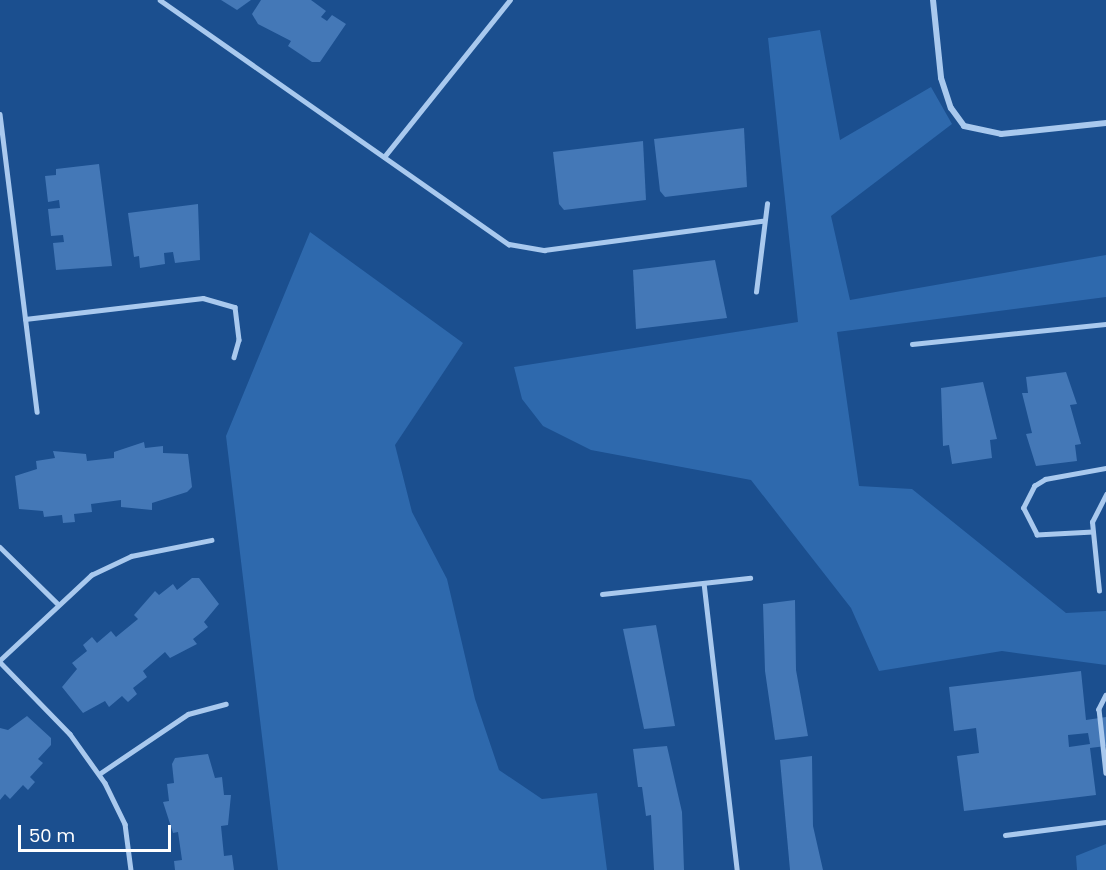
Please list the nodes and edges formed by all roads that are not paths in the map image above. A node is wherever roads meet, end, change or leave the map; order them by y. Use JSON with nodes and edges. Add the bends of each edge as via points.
{"nodes":[{"id":1,"x":160,"y":0,"type":"edge"},
{"id":2,"x":510,"y":0,"type":"edge"},
{"id":3,"x":933,"y":3,"type":"edge"},
{"id":4,"x":0,"y":114,"type":"edge"},
{"id":5,"x":1106,"y":123,"type":"edge"},
{"id":6,"x":384,"y":157,"type":"junction"},
{"id":7,"x":767,"y":204,"type":"dead end"},
{"id":8,"x":762,"y":221,"type":"junction"},
{"id":9,"x":756,"y":292,"type":"dead end"},
{"id":10,"x":25,"y":319,"type":"junction"},
{"id":11,"x":1106,"y":324,"type":"edge"},
{"id":12,"x":912,"y":344,"type":"dead end"},
{"id":13,"x":234,"y":357,"type":"dead end"},
{"id":14,"x":37,"y":412,"type":"dead end"},
{"id":15,"x":1106,"y":468,"type":"edge"},
{"id":16,"x":1106,"y":494,"type":"edge"},
{"id":17,"x":1093,"y":532,"type":"junction"},
{"id":18,"x":211,"y":540,"type":"dead end"},
{"id":19,"x":0,"y":547,"type":"edge"},
{"id":20,"x":750,"y":579,"type":"dead end"},
{"id":21,"x":704,"y":583,"type":"junction"},
{"id":22,"x":1099,"y":591,"type":"dead end"},
{"id":23,"x":602,"y":594,"type":"dead end"},
{"id":24,"x":57,"y":603,"type":"junction"},
{"id":25,"x":0,"y":661,"type":"edge"},
{"id":26,"x":1106,"y":695,"type":"edge"},
{"id":27,"x":226,"y":704,"type":"dead end"},
{"id":28,"x":1106,"y":772,"type":"edge"},
{"id":29,"x":99,"y":774,"type":"junction"},
{"id":30,"x":1106,"y":822,"type":"edge"},
{"id":31,"x":1005,"y":835,"type":"dead end"},
{"id":32,"x":131,"y":870,"type":"edge"},
{"id":33,"x":737,"y":870,"type":"edge"}],
"edges":[{"from":1,"to":6,"type":"lane"},
{"from":2,"to":6,"type":"lane"},
{"from":3,"to":5,"type":"street","via":[[941,78],[951,108],[964,126],[1001,134]]},
{"from":4,"to":10,"type":"lane"},
{"from":6,"to":8,"type":"lane","via":[[508,244],[526,249]]},
{"from":7,"to":8,"type":"lane"},
{"from":8,"to":9,"type":"lane"},
{"from":10,"to":13,"type":"lane","via":[[203,298],[235,308],[239,340]]},
{"from":10,"to":14,"type":"lane"},
{"from":11,"to":12,"type":"lane"},
{"from":15,"to":17,"type":"lane","via":[[1046,479],[1034,486],[1023,508],[1037,535]]},
{"from":16,"to":17,"type":"lane","via":[[1096,508]]},
{"from":17,"to":22,"type":"lane"},
{"from":18,"to":24,"type":"lane","via":[[130,556],[91,575]]},
{"from":19,"to":24,"type":"lane"},
{"from":20,"to":21,"type":"lane"},
{"from":21,"to":23,"type":"lane"},
{"from":21,"to":33,"type":"lane"},
{"from":24,"to":25,"type":"lane"},
{"from":25,"to":29,"type":"lane","via":[[70,734]]},
{"from":26,"to":28,"type":"lane","via":[[1099,709]]},
{"from":27,"to":29,"type":"lane","via":[[188,714]]},
{"from":29,"to":32,"type":"lane","via":[[125,824]]},
{"from":30,"to":31,"type":"lane"}]}
